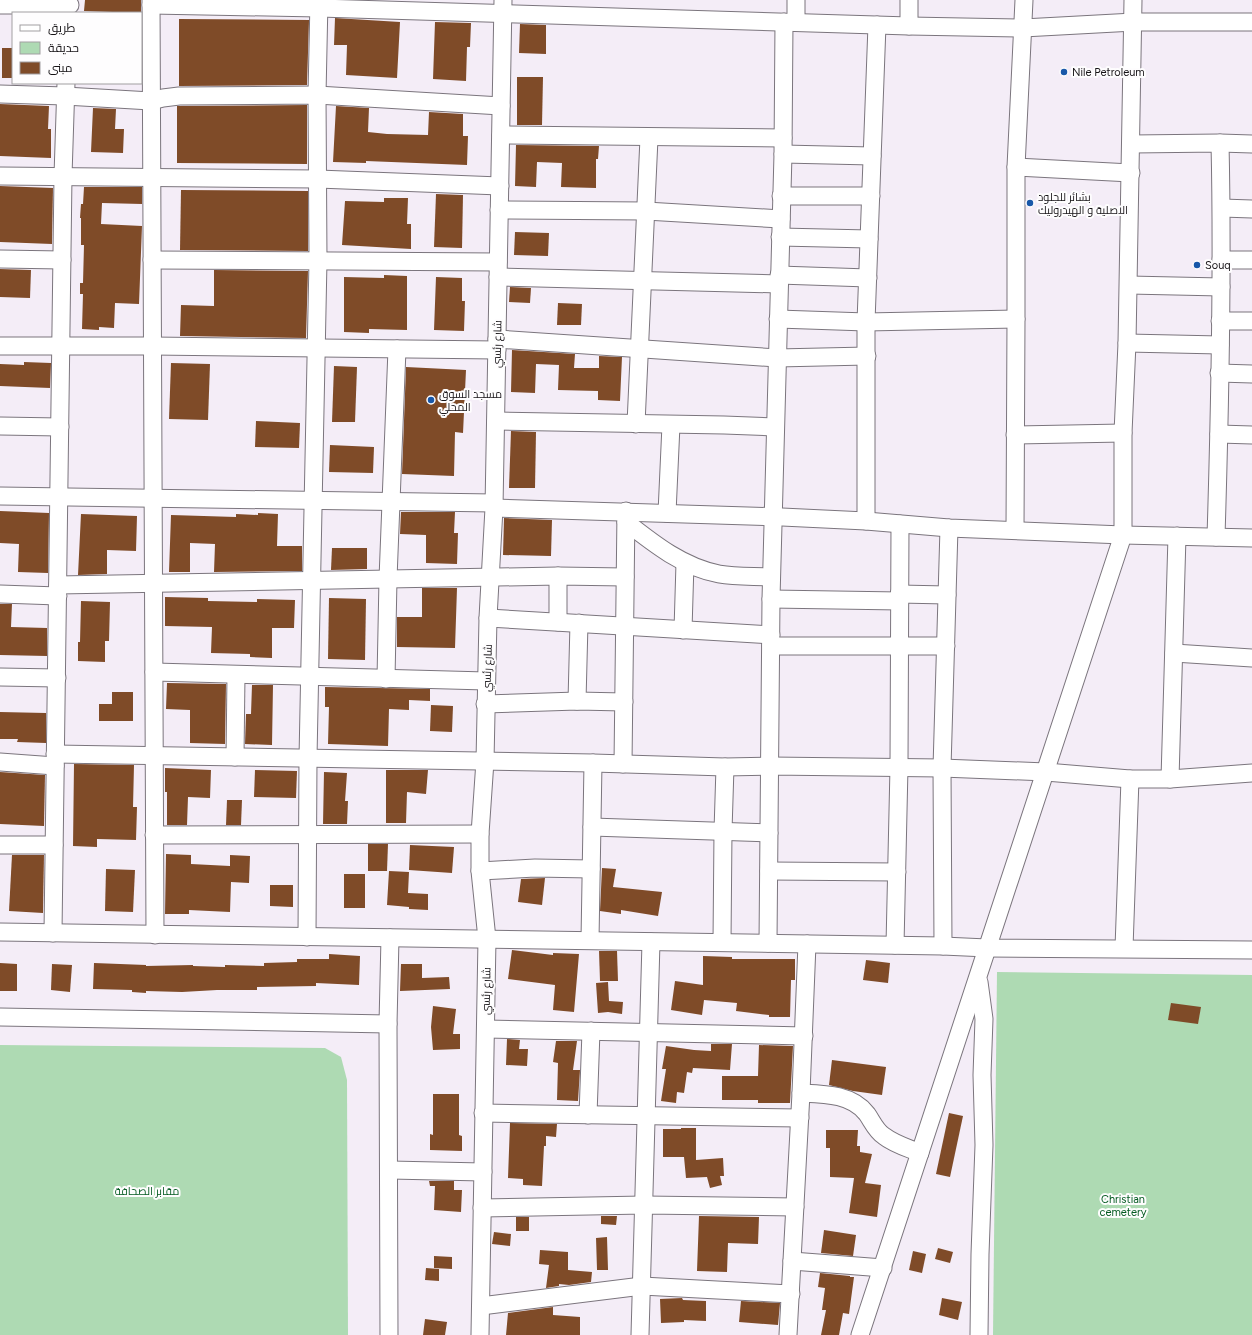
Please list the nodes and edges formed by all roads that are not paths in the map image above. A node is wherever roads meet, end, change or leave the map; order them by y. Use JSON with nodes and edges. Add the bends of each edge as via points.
{"nodes":[{"id":1,"x":796,"y":0,"type":"edge"},
{"id":2,"x":909,"y":0,"type":"edge"},
{"id":3,"x":1024,"y":0,"type":"edge"},
{"id":4,"x":1134,"y":0,"type":"edge"},
{"id":5,"x":151,"y":2,"type":"edge"},
{"id":6,"x":319,"y":4,"type":"edge"},
{"id":7,"x":0,"y":6,"type":"edge"},
{"id":8,"x":70,"y":6,"type":"edge"},
{"id":9,"x":503,"y":7,"type":"edge"},
{"id":10,"x":790,"y":22,"type":"junction"},
{"id":11,"x":1134,"y":22,"type":"junction"},
{"id":12,"x":1252,"y":22,"type":"edge"},
{"id":13,"x":877,"y":25,"type":"junction"},
{"id":14,"x":909,"y":26,"type":"junction"},
{"id":15,"x":1023,"y":28,"type":"junction"},
{"id":16,"x":65,"y":89,"type":"edge"},
{"id":17,"x":0,"y":94,"type":"edge"},
{"id":18,"x":317,"y":95,"type":"junction"},
{"id":19,"x":151,"y":101,"type":"junction"},
{"id":20,"x":501,"y":106,"type":"junction"},
{"id":21,"x":501,"y":135,"type":"junction"},
{"id":22,"x":649,"y":138,"type":"junction"},
{"id":23,"x":1220,"y":143,"type":"junction"},
{"id":24,"x":1132,"y":144,"type":"junction"},
{"id":25,"x":1252,"y":144,"type":"edge"},
{"id":26,"x":783,"y":146,"type":"junction"},
{"id":27,"x":872,"y":156,"type":"junction"},
{"id":28,"x":1016,"y":167,"type":"junction"},
{"id":29,"x":1131,"y":173,"type":"junction"},
{"id":30,"x":0,"y":176,"type":"edge"},
{"id":31,"x":63,"y":176,"type":"junction"},
{"id":32,"x":152,"y":176,"type":"junction"},
{"id":33,"x":318,"y":179,"type":"junction"},
{"id":34,"x":500,"y":186,"type":"junction"},
{"id":35,"x":781,"y":196,"type":"junction"},
{"id":36,"x":871,"y":196,"type":"junction"},
{"id":37,"x":1222,"y":208,"type":"junction"},
{"id":38,"x":1252,"y":209,"type":"edge"},
{"id":39,"x":499,"y":210,"type":"junction"},
{"id":40,"x":646,"y":211,"type":"junction"},
{"id":41,"x":781,"y":219,"type":"junction"},
{"id":42,"x":780,"y":237,"type":"junction"},
{"id":43,"x":869,"y":239,"type":"junction"},
{"id":44,"x":0,"y":259,"type":"edge"},
{"id":45,"x":62,"y":260,"type":"junction"},
{"id":46,"x":152,"y":260,"type":"junction"},
{"id":47,"x":318,"y":260,"type":"junction"},
{"id":48,"x":1221,"y":260,"type":"junction"},
{"id":49,"x":1252,"y":260,"type":"edge"},
{"id":50,"x":498,"y":269,"type":"junction"},
{"id":51,"x":868,"y":278,"type":"junction"},
{"id":52,"x":643,"y":280,"type":"junction"},
{"id":53,"x":779,"y":280,"type":"junction"},
{"id":54,"x":1129,"y":285,"type":"junction"},
{"id":55,"x":1221,"y":287,"type":"junction"},
{"id":56,"x":778,"y":319,"type":"junction"},
{"id":57,"x":1016,"y":319,"type":"junction"},
{"id":58,"x":1220,"y":321,"type":"junction"},
{"id":59,"x":866,"y":322,"type":"junction"},
{"id":60,"x":1252,"y":322,"type":"edge"},
{"id":61,"x":1127,"y":343,"type":"junction"},
{"id":62,"x":497,"y":345,"type":"junction"},
{"id":63,"x":1220,"y":345,"type":"junction"},
{"id":64,"x":0,"y":346,"type":"edge"},
{"id":65,"x":60,"y":346,"type":"junction"},
{"id":66,"x":152,"y":346,"type":"junction"},
{"id":67,"x":315,"y":348,"type":"junction"},
{"id":68,"x":397,"y":349,"type":"junction"},
{"id":69,"x":640,"y":349,"type":"junction"},
{"id":70,"x":867,"y":356,"type":"junction"},
{"id":71,"x":777,"y":358,"type":"junction"},
{"id":72,"x":1219,"y":373,"type":"junction"},
{"id":73,"x":1252,"y":374,"type":"edge"},
{"id":74,"x":496,"y":422,"type":"junction"},
{"id":75,"x":636,"y":424,"type":"junction"},
{"id":76,"x":671,"y":424,"type":"junction"},
{"id":77,"x":0,"y":426,"type":"edge"},
{"id":78,"x":60,"y":427,"type":"junction"},
{"id":79,"x":774,"y":427,"type":"junction"},
{"id":80,"x":1123,"y":433,"type":"junction"},
{"id":81,"x":1219,"y":434,"type":"junction"},
{"id":82,"x":1016,"y":435,"type":"junction"},
{"id":83,"x":1252,"y":435,"type":"edge"},
{"id":84,"x":0,"y":496,"type":"edge"},
{"id":85,"x":59,"y":496,"type":"junction"},
{"id":86,"x":153,"y":498,"type":"junction"},
{"id":87,"x":314,"y":500,"type":"junction"},
{"id":88,"x":392,"y":502,"type":"junction"},
{"id":89,"x":494,"y":506,"type":"junction"},
{"id":90,"x":667,"y":513,"type":"junction"},
{"id":91,"x":626,"y":516,"type":"junction"},
{"id":92,"x":772,"y":517,"type":"junction"},
{"id":93,"x":866,"y":521,"type":"junction"},
{"id":94,"x":900,"y":524,"type":"junction"},
{"id":95,"x":949,"y":528,"type":"junction"},
{"id":96,"x":1015,"y":530,"type":"junction"},
{"id":97,"x":1123,"y":535,"type":"junction"},
{"id":98,"x":1177,"y":536,"type":"junction"},
{"id":99,"x":1216,"y":537,"type":"junction"},
{"id":100,"x":1252,"y":538,"type":"edge"},
{"id":101,"x":684,"y":563,"type":"junction"},
{"id":102,"x":558,"y":576,"type":"junction"},
{"id":103,"x":625,"y":576,"type":"junction"},
{"id":104,"x":491,"y":577,"type":"junction"},
{"id":105,"x":771,"y":577,"type":"junction"},
{"id":106,"x":388,"y":579,"type":"junction"},
{"id":107,"x":312,"y":580,"type":"junction"},
{"id":108,"x":153,"y":583,"type":"junction"},
{"id":109,"x":58,"y":590,"type":"junction"},
{"id":110,"x":0,"y":594,"type":"edge"},
{"id":111,"x":947,"y":595,"type":"junction"},
{"id":112,"x":899,"y":598,"type":"junction"},
{"id":113,"x":771,"y":599,"type":"junction"},
{"id":114,"x":488,"y":618,"type":"junction"},
{"id":115,"x":558,"y":622,"type":"junction"},
{"id":116,"x":579,"y":623,"type":"junction"},
{"id":117,"x":624,"y":626,"type":"junction"},
{"id":118,"x":683,"y":630,"type":"junction"},
{"id":119,"x":771,"y":640,"type":"junction"},
{"id":120,"x":946,"y":646,"type":"junction"},
{"id":121,"x":899,"y":647,"type":"junction"},
{"id":122,"x":1174,"y":653,"type":"junction"},
{"id":123,"x":1252,"y":658,"type":"edge"},
{"id":124,"x":154,"y":672,"type":"junction"},
{"id":125,"x":236,"y":674,"type":"junction"},
{"id":126,"x":0,"y":677,"type":"edge"},
{"id":127,"x":310,"y":677,"type":"junction"},
{"id":128,"x":56,"y":678,"type":"junction"},
{"id":129,"x":386,"y":679,"type":"junction"},
{"id":130,"x":486,"y":681,"type":"junction"},
{"id":131,"x":577,"y":701,"type":"junction"},
{"id":132,"x":624,"y":702,"type":"junction"},
{"id":133,"x":486,"y":704,"type":"junction"},
{"id":134,"x":154,"y":755,"type":"junction"},
{"id":135,"x":236,"y":757,"type":"junction"},
{"id":136,"x":308,"y":758,"type":"junction"},
{"id":137,"x":55,"y":760,"type":"junction"},
{"id":138,"x":485,"y":761,"type":"junction"},
{"id":139,"x":0,"y":762,"type":"edge"},
{"id":140,"x":593,"y":762,"type":"junction"},
{"id":141,"x":623,"y":764,"type":"junction"},
{"id":142,"x":770,"y":766,"type":"junction"},
{"id":143,"x":726,"y":767,"type":"junction"},
{"id":144,"x":899,"y":767,"type":"junction"},
{"id":145,"x":942,"y":768,"type":"junction"},
{"id":146,"x":1046,"y":772,"type":"junction"},
{"id":147,"x":1252,"y":773,"type":"edge"},
{"id":148,"x":1130,"y":778,"type":"junction"},
{"id":149,"x":1170,"y":779,"type":"junction"},
{"id":150,"x":592,"y":827,"type":"junction"},
{"id":151,"x":723,"y":831,"type":"junction"},
{"id":152,"x":769,"y":833,"type":"junction"},
{"id":153,"x":308,"y":834,"type":"junction"},
{"id":154,"x":480,"y":834,"type":"junction"},
{"id":155,"x":154,"y":835,"type":"junction"},
{"id":156,"x":0,"y":845,"type":"edge"},
{"id":157,"x":54,"y":845,"type":"junction"},
{"id":158,"x":591,"y":869,"type":"junction"},
{"id":159,"x":480,"y":871,"type":"junction"},
{"id":160,"x":769,"y":871,"type":"junction"},
{"id":161,"x":897,"y":872,"type":"junction"},
{"id":162,"x":0,"y":932,"type":"edge"},
{"id":163,"x":52,"y":933,"type":"junction"},
{"id":164,"x":155,"y":934,"type":"junction"},
{"id":165,"x":307,"y":937,"type":"junction"},
{"id":166,"x":390,"y":938,"type":"junction"},
{"id":167,"x":487,"y":939,"type":"junction"},
{"id":168,"x":590,"y":940,"type":"junction"},
{"id":169,"x":651,"y":942,"type":"junction"},
{"id":170,"x":722,"y":942,"type":"junction"},
{"id":171,"x":768,"y":943,"type":"junction"},
{"id":172,"x":807,"y":944,"type":"junction"},
{"id":173,"x":895,"y":945,"type":"junction"},
{"id":174,"x":1252,"y":945,"type":"edge"},
{"id":175,"x":942,"y":946,"type":"junction"},
{"id":176,"x":988,"y":948,"type":"junction"},
{"id":177,"x":1124,"y":948,"type":"junction"},
{"id":178,"x":978,"y":976,"type":"junction"},
{"id":179,"x":0,"y":1017,"type":"edge"},
{"id":180,"x":388,"y":1024,"type":"junction"},
{"id":181,"x":486,"y":1029,"type":"junction"},
{"id":182,"x":591,"y":1031,"type":"junction"},
{"id":183,"x":649,"y":1032,"type":"junction"},
{"id":184,"x":804,"y":1036,"type":"junction"},
{"id":185,"x":801,"y":1093,"type":"junction"},
{"id":186,"x":483,"y":1114,"type":"junction"},
{"id":187,"x":588,"y":1115,"type":"junction"},
{"id":188,"x":646,"y":1116,"type":"junction"},
{"id":189,"x":800,"y":1118,"type":"junction"},
{"id":190,"x":920,"y":1152,"type":"junction"},
{"id":191,"x":390,"y":1170,"type":"junction"},
{"id":192,"x":483,"y":1172,"type":"junction"},
{"id":193,"x":644,"y":1205,"type":"junction"},
{"id":194,"x":795,"y":1207,"type":"junction"},
{"id":195,"x":482,"y":1208,"type":"junction"},
{"id":196,"x":792,"y":1261,"type":"junction"},
{"id":197,"x":882,"y":1268,"type":"junction"},
{"id":198,"x":642,"y":1286,"type":"junction"},
{"id":199,"x":791,"y":1294,"type":"junction"},
{"id":200,"x":481,"y":1306,"type":"junction"},
{"id":201,"x":389,"y":1335,"type":"edge"},
{"id":202,"x":480,"y":1335,"type":"edge"},
{"id":203,"x":640,"y":1335,"type":"edge"},
{"id":204,"x":788,"y":1335,"type":"edge"},
{"id":205,"x":860,"y":1335,"type":"edge"},
{"id":206,"x":979,"y":1335,"type":"edge"}],
"edges":[{"from":1,"to":10,"type":"street"},
{"from":2,"to":14,"type":"street"},
{"from":3,"to":15,"type":"street"},
{"from":4,"to":11,"type":"street"},
{"from":5,"to":6,"type":"street"},
{"from":5,"to":19,"type":"street"},
{"from":6,"to":9,"type":"street"},
{"from":6,"to":18,"type":"street"},
{"from":7,"to":8,"type":"street"},
{"from":9,"to":10,"type":"street"},
{"from":9,"to":20,"type":"street","name":"شارع رئسي"},
{"from":10,"to":13,"type":"street"},
{"from":10,"to":26,"type":"street"},
{"from":11,"to":12,"type":"street"},
{"from":11,"to":15,"type":"street"},
{"from":11,"to":24,"type":"street"},
{"from":13,"to":14,"type":"street"},
{"from":13,"to":27,"type":"street"},
{"from":14,"to":15,"type":"street"},
{"from":15,"to":28,"type":"street"},
{"from":16,"to":17,"type":"street"},
{"from":16,"to":19,"type":"street"},
{"from":16,"to":31,"type":"street"},
{"from":18,"to":19,"type":"street","via":[[179,96]]},
{"from":18,"to":20,"type":"street"},
{"from":18,"to":33,"type":"street"},
{"from":19,"to":32,"type":"street"},
{"from":20,"to":21,"type":"street","name":"شارع رئسي"},
{"from":21,"to":22,"type":"street"},
{"from":21,"to":34,"type":"street","name":"شارع رئسي"},
{"from":22,"to":26,"type":"street"},
{"from":22,"to":40,"type":"street"},
{"from":23,"to":24,"type":"street"},
{"from":23,"to":25,"type":"street"},
{"from":23,"to":37,"type":"street"},
{"from":24,"to":29,"type":"street"},
{"from":26,"to":27,"type":"street"},
{"from":26,"to":35,"type":"street"},
{"from":27,"to":36,"type":"street"},
{"from":28,"to":29,"type":"street"},
{"from":28,"to":57,"type":"street"},
{"from":29,"to":54,"type":"street"},
{"from":30,"to":31,"type":"street"},
{"from":31,"to":32,"type":"street"},
{"from":31,"to":45,"type":"street"},
{"from":32,"to":33,"type":"street"},
{"from":32,"to":46,"type":"street"},
{"from":33,"to":34,"type":"street"},
{"from":33,"to":47,"type":"street"},
{"from":34,"to":39,"type":"street","name":"شارع رئسي"},
{"from":35,"to":36,"type":"street"},
{"from":35,"to":41,"type":"street"},
{"from":36,"to":43,"type":"street"},
{"from":37,"to":38,"type":"street"},
{"from":37,"to":48,"type":"street"},
{"from":39,"to":40,"type":"street"},
{"from":39,"to":50,"type":"street","name":"شارع رئسي"},
{"from":40,"to":41,"type":"street"},
{"from":40,"to":52,"type":"street"},
{"from":41,"to":42,"type":"street"},
{"from":42,"to":43,"type":"street"},
{"from":42,"to":53,"type":"street"},
{"from":43,"to":51,"type":"street"},
{"from":44,"to":45,"type":"street"},
{"from":45,"to":65,"type":"street"},
{"from":46,"to":47,"type":"street"},
{"from":46,"to":66,"type":"street"},
{"from":47,"to":50,"type":"street"},
{"from":47,"to":67,"type":"street"},
{"from":48,"to":49,"type":"street"},
{"from":48,"to":55,"type":"street"},
{"from":50,"to":52,"type":"street"},
{"from":50,"to":62,"type":"street","name":"شارع رئسي"},
{"from":51,"to":53,"type":"street"},
{"from":51,"to":59,"type":"street"},
{"from":52,"to":53,"type":"street"},
{"from":52,"to":69,"type":"street"},
{"from":53,"to":56,"type":"street"},
{"from":54,"to":55,"type":"street"},
{"from":54,"to":61,"type":"street"},
{"from":55,"to":58,"type":"street"},
{"from":56,"to":59,"type":"street"},
{"from":56,"to":71,"type":"street"},
{"from":57,"to":59,"type":"street"},
{"from":57,"to":82,"type":"street"},
{"from":58,"to":60,"type":"street"},
{"from":58,"to":63,"type":"street"},
{"from":59,"to":70,"type":"street"},
{"from":61,"to":63,"type":"street"},
{"from":61,"to":80,"type":"street"},
{"from":62,"to":68,"type":"street"},
{"from":62,"to":69,"type":"street"},
{"from":62,"to":74,"type":"street","name":"شارع رئسي"},
{"from":63,"to":72,"type":"street"},
{"from":64,"to":65,"type":"street"},
{"from":65,"to":66,"type":"street"},
{"from":65,"to":78,"type":"street"},
{"from":66,"to":67,"type":"street"},
{"from":66,"to":86,"type":"street"},
{"from":67,"to":68,"type":"street"},
{"from":67,"to":87,"type":"street"},
{"from":68,"to":88,"type":"street"},
{"from":69,"to":71,"type":"street"},
{"from":69,"to":75,"type":"street"},
{"from":70,"to":71,"type":"street"},
{"from":70,"to":93,"type":"street"},
{"from":71,"to":79,"type":"street"},
{"from":72,"to":73,"type":"street"},
{"from":72,"to":81,"type":"street"},
{"from":74,"to":75,"type":"street"},
{"from":74,"to":89,"type":"street","name":"شارع رئسي"},
{"from":75,"to":76,"type":"street"},
{"from":76,"to":79,"type":"street"},
{"from":76,"to":90,"type":"street"},
{"from":77,"to":78,"type":"street"},
{"from":78,"to":85,"type":"street"},
{"from":79,"to":92,"type":"street"},
{"from":80,"to":82,"type":"street"},
{"from":80,"to":97,"type":"street"},
{"from":81,"to":83,"type":"street"},
{"from":81,"to":99,"type":"street"},
{"from":82,"to":96,"type":"street"},
{"from":84,"to":85,"type":"street"},
{"from":85,"to":86,"type":"street"},
{"from":85,"to":109,"type":"street"},
{"from":86,"to":87,"type":"street"},
{"from":86,"to":108,"type":"street"},
{"from":87,"to":88,"type":"street"},
{"from":87,"to":107,"type":"street"},
{"from":88,"to":89,"type":"street"},
{"from":88,"to":106,"type":"street"},
{"from":89,"to":91,"type":"street"},
{"from":89,"to":104,"type":"street","name":"شارع رئسي"},
{"from":90,"to":91,"type":"street"},
{"from":90,"to":92,"type":"street"},
{"from":91,"to":101,"type":"street","via":[[659,547]]},
{"from":91,"to":103,"type":"street"},
{"from":92,"to":93,"type":"street"},
{"from":92,"to":105,"type":"street"},
{"from":93,"to":94,"type":"street"},
{"from":94,"to":95,"type":"street"},
{"from":94,"to":112,"type":"street"},
{"from":95,"to":96,"type":"street"},
{"from":95,"to":111,"type":"street"},
{"from":96,"to":97,"type":"street"},
{"from":97,"to":98,"type":"street"},
{"from":97,"to":146,"type":"street"},
{"from":98,"to":99,"type":"street"},
{"from":98,"to":122,"type":"street"},
{"from":99,"to":100,"type":"street"},
{"from":101,"to":105,"type":"street","via":[[720,574]]},
{"from":101,"to":118,"type":"street"},
{"from":102,"to":103,"type":"street"},
{"from":102,"to":104,"type":"street"},
{"from":102,"to":115,"type":"street"},
{"from":103,"to":117,"type":"street"},
{"from":104,"to":106,"type":"street"},
{"from":104,"to":114,"type":"street","name":"شارع رئسي"},
{"from":105,"to":113,"type":"street"},
{"from":106,"to":107,"type":"street"},
{"from":106,"to":129,"type":"street"},
{"from":107,"to":108,"type":"street"},
{"from":107,"to":127,"type":"street"},
{"from":108,"to":109,"type":"street"},
{"from":108,"to":124,"type":"street"},
{"from":109,"to":110,"type":"street"},
{"from":109,"to":128,"type":"street"},
{"from":111,"to":112,"type":"street"},
{"from":111,"to":120,"type":"street"},
{"from":112,"to":113,"type":"street"},
{"from":112,"to":121,"type":"street"},
{"from":113,"to":119,"type":"street"},
{"from":114,"to":115,"type":"street"},
{"from":114,"to":130,"type":"street","name":"شارع رئسي"},
{"from":115,"to":116,"type":"street"},
{"from":116,"to":117,"type":"street"},
{"from":116,"to":131,"type":"street"},
{"from":117,"to":118,"type":"street"},
{"from":117,"to":132,"type":"street"},
{"from":118,"to":119,"type":"street"},
{"from":119,"to":121,"type":"street"},
{"from":119,"to":142,"type":"street"},
{"from":120,"to":121,"type":"street"},
{"from":120,"to":145,"type":"street"},
{"from":121,"to":144,"type":"street"},
{"from":122,"to":123,"type":"street"},
{"from":122,"to":149,"type":"street"},
{"from":124,"to":125,"type":"street"},
{"from":124,"to":134,"type":"street"},
{"from":125,"to":127,"type":"street"},
{"from":125,"to":135,"type":"street"},
{"from":126,"to":128,"type":"street"},
{"from":127,"to":129,"type":"street"},
{"from":127,"to":136,"type":"street"},
{"from":128,"to":137,"type":"street"},
{"from":129,"to":130,"type":"street"},
{"from":130,"to":133,"type":"street","name":"شارع رئسي"},
{"from":131,"to":132,"type":"street"},
{"from":131,"to":133,"type":"street"},
{"from":132,"to":141,"type":"street"},
{"from":133,"to":138,"type":"street","name":"شارع رئسي"},
{"from":134,"to":135,"type":"street"},
{"from":134,"to":137,"type":"street"},
{"from":134,"to":155,"type":"street"},
{"from":135,"to":136,"type":"street"},
{"from":136,"to":138,"type":"street"},
{"from":136,"to":153,"type":"street"},
{"from":137,"to":139,"type":"street"},
{"from":137,"to":157,"type":"street"},
{"from":138,"to":140,"type":"street"},
{"from":138,"to":154,"type":"street","name":"شارع رئسي"},
{"from":140,"to":141,"type":"street"},
{"from":140,"to":150,"type":"street"},
{"from":141,"to":143,"type":"street"},
{"from":142,"to":143,"type":"street"},
{"from":142,"to":144,"type":"street"},
{"from":142,"to":152,"type":"street"},
{"from":143,"to":151,"type":"street"},
{"from":144,"to":145,"type":"street"},
{"from":144,"to":161,"type":"street"},
{"from":145,"to":146,"type":"street"},
{"from":145,"to":175,"type":"street"},
{"from":146,"to":148,"type":"street"},
{"from":146,"to":176,"type":"street"},
{"from":147,"to":149,"type":"street"},
{"from":148,"to":149,"type":"street"},
{"from":148,"to":177,"type":"street"},
{"from":150,"to":151,"type":"street"},
{"from":150,"to":158,"type":"street"},
{"from":151,"to":152,"type":"street"},
{"from":151,"to":170,"type":"street"},
{"from":152,"to":160,"type":"street"},
{"from":153,"to":154,"type":"street"},
{"from":153,"to":155,"type":"street"},
{"from":153,"to":165,"type":"street"},
{"from":154,"to":159,"type":"street","name":"شارع رئسي"},
{"from":155,"to":164,"type":"street"},
{"from":156,"to":157,"type":"street"},
{"from":157,"to":163,"type":"street"},
{"from":158,"to":159,"type":"street","via":[[535,868]]},
{"from":158,"to":168,"type":"street"},
{"from":159,"to":167,"type":"street","name":"شارع رئسي"},
{"from":160,"to":161,"type":"street"},
{"from":160,"to":171,"type":"street"},
{"from":161,"to":173,"type":"street"},
{"from":162,"to":163,"type":"street"},
{"from":163,"to":164,"type":"street"},
{"from":164,"to":165,"type":"street"},
{"from":165,"to":166,"type":"street"},
{"from":166,"to":167,"type":"street"},
{"from":166,"to":180,"type":"street"},
{"from":167,"to":168,"type":"street"},
{"from":167,"to":181,"type":"street","name":"شارع رئسي"},
{"from":168,"to":169,"type":"street"},
{"from":169,"to":170,"type":"street"},
{"from":169,"to":183,"type":"street"},
{"from":170,"to":171,"type":"street"},
{"from":171,"to":172,"type":"street"},
{"from":172,"to":173,"type":"street"},
{"from":172,"to":184,"type":"street"},
{"from":173,"to":175,"type":"street"},
{"from":174,"to":177,"type":"street"},
{"from":175,"to":176,"type":"street"},
{"from":176,"to":177,"type":"street"},
{"from":176,"to":178,"type":"street"},
{"from":178,"to":190,"type":"street"},
{"from":178,"to":206,"type":"street","via":[[984,1019]]},
{"from":179,"to":180,"type":"street"},
{"from":180,"to":191,"type":"street"},
{"from":181,"to":182,"type":"street"},
{"from":181,"to":186,"type":"street","name":"شارع رئسي"},
{"from":182,"to":183,"type":"street"},
{"from":182,"to":187,"type":"street"},
{"from":183,"to":184,"type":"street"},
{"from":183,"to":188,"type":"street"},
{"from":184,"to":185,"type":"street"},
{"from":185,"to":189,"type":"street"},
{"from":185,"to":190,"type":"street","via":[[824,1094],[860,1106],[883,1136]]},
{"from":186,"to":187,"type":"street"},
{"from":186,"to":192,"type":"street","name":"شارع رئسي"},
{"from":187,"to":188,"type":"street"},
{"from":188,"to":189,"type":"street"},
{"from":188,"to":193,"type":"street"},
{"from":189,"to":194,"type":"street"},
{"from":190,"to":197,"type":"street"},
{"from":191,"to":192,"type":"street"},
{"from":191,"to":201,"type":"street"},
{"from":192,"to":195,"type":"street","name":"شارع رئسي"},
{"from":193,"to":194,"type":"street"},
{"from":193,"to":195,"type":"street"},
{"from":193,"to":198,"type":"street"},
{"from":194,"to":196,"type":"street"},
{"from":195,"to":200,"type":"street","name":"شارع رئسي"},
{"from":196,"to":197,"type":"street"},
{"from":196,"to":199,"type":"street"},
{"from":197,"to":205,"type":"street"},
{"from":198,"to":199,"type":"street"},
{"from":198,"to":200,"type":"street"},
{"from":198,"to":203,"type":"street"},
{"from":199,"to":204,"type":"street"},
{"from":200,"to":202,"type":"street","name":"شارع رئسي"}]}
